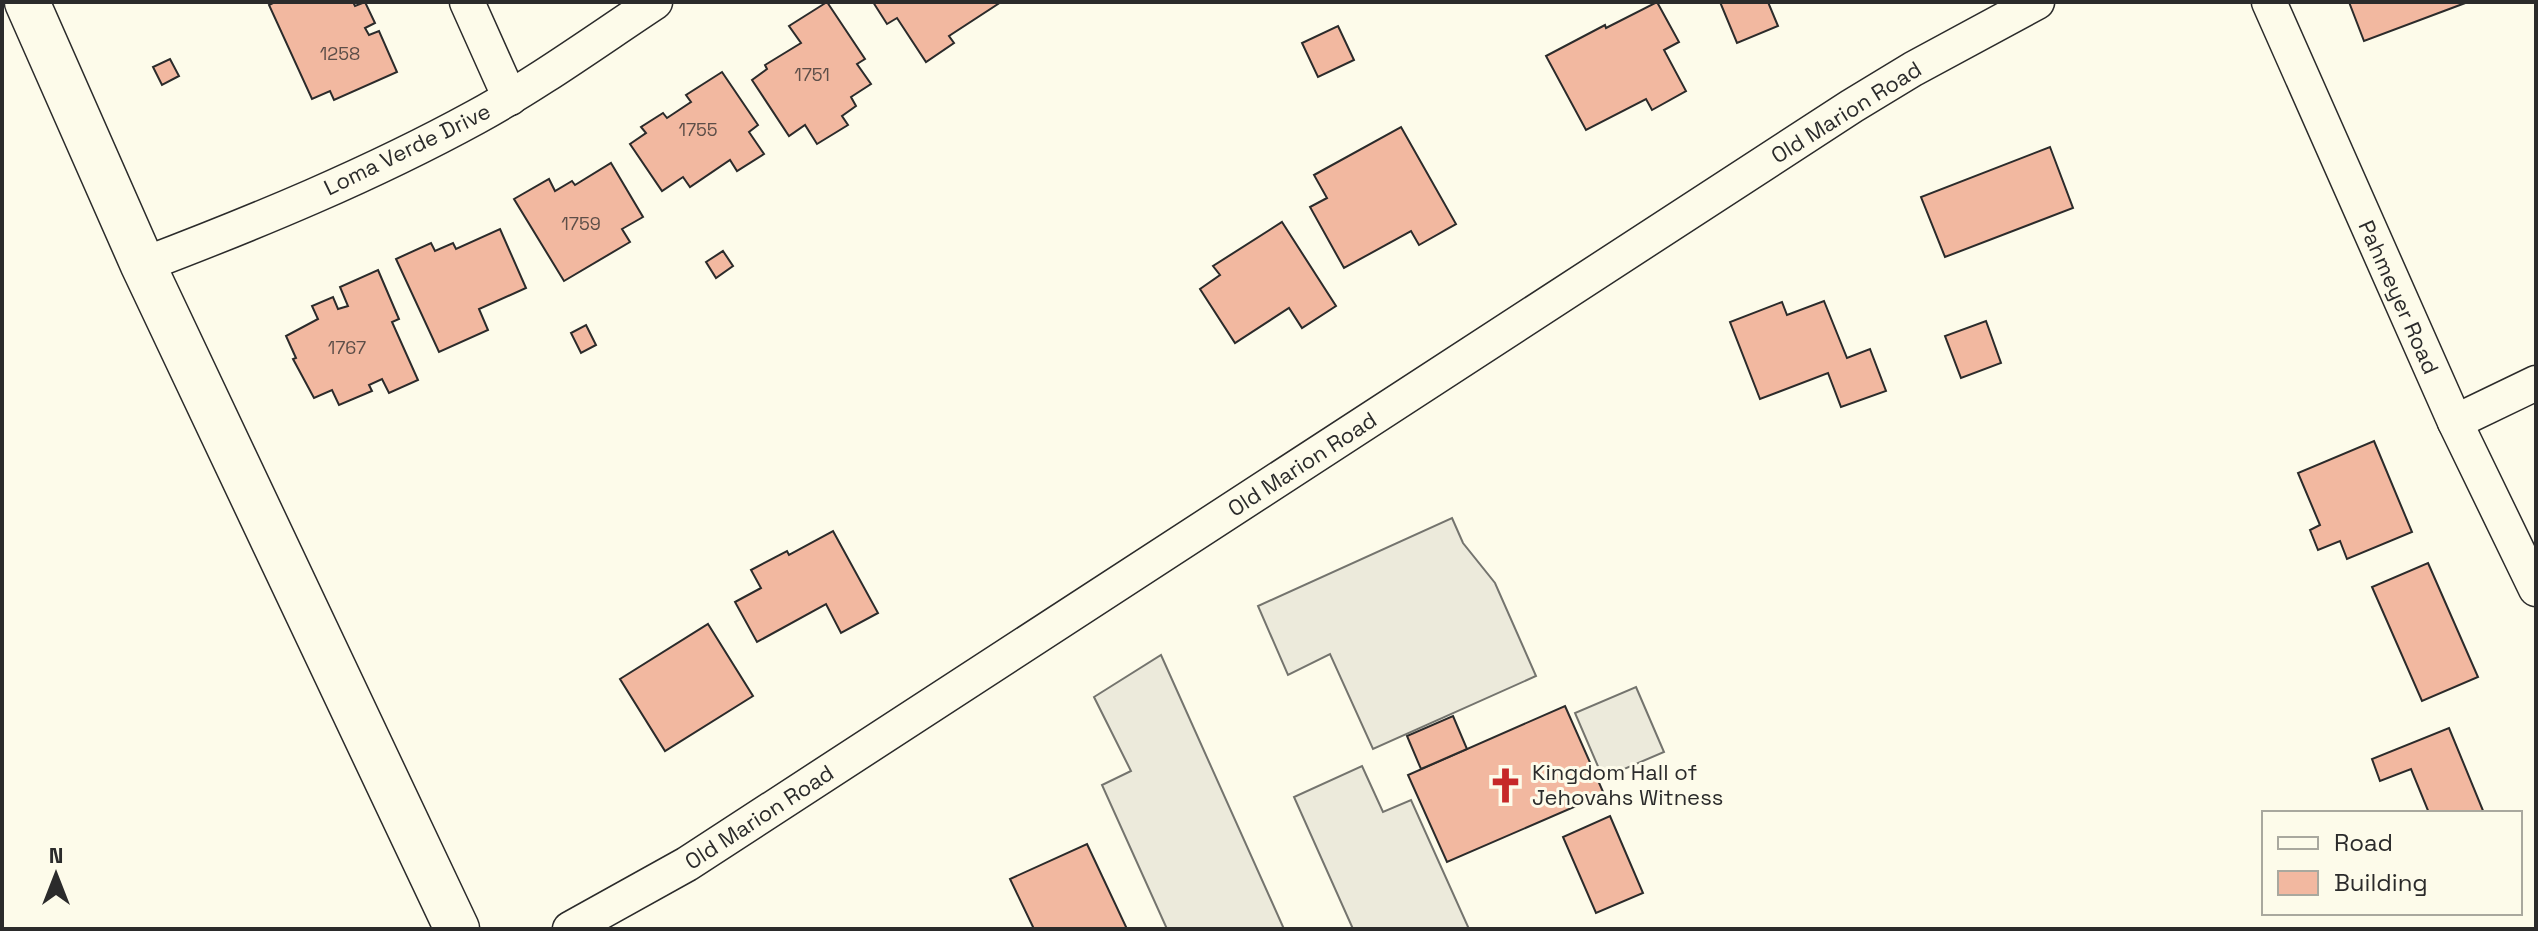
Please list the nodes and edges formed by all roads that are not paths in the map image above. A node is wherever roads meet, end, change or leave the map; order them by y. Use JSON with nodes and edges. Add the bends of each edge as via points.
{"nodes":[{"id":1,"x":27,"y":2,"type":"edge"},
{"id":2,"x":467,"y":2,"type":"edge"},
{"id":3,"x":655,"y":2,"type":"edge"},
{"id":4,"x":2037,"y":2,"type":"edge"},
{"id":5,"x":2269,"y":2,"type":"edge"},
{"id":6,"x":510,"y":98,"type":"junction"},
{"id":7,"x":143,"y":265,"type":"junction"},
{"id":8,"x":2536,"y":383,"type":"edge"},
{"id":9,"x":2455,"y":422,"type":"junction"},
{"id":10,"x":2536,"y":589,"type":"edge"},
{"id":11,"x":457,"y":929,"type":"edge"},
{"id":12,"x":570,"y":929,"type":"edge"}],
"edges":[{"from":1,"to":7,"type":"main road"},
{"from":2,"to":6,"type":"street"},
{"from":3,"to":6,"type":"street","name":"Loma Verde Drive"},
{"from":4,"to":12,"type":"street","name":"Old Marion Road","via":[[1852,106],[687,864]]},
{"from":5,"to":9,"type":"street","name":"Pahmeyer Road"},
{"from":6,"to":7,"type":"street","name":"Loma Verde Drive","via":[[434,140],[247,226]]},
{"from":7,"to":11,"type":"main road"},
{"from":8,"to":9,"type":"street"},
{"from":9,"to":10,"type":"street","name":"Pahmeyer Road"}]}
